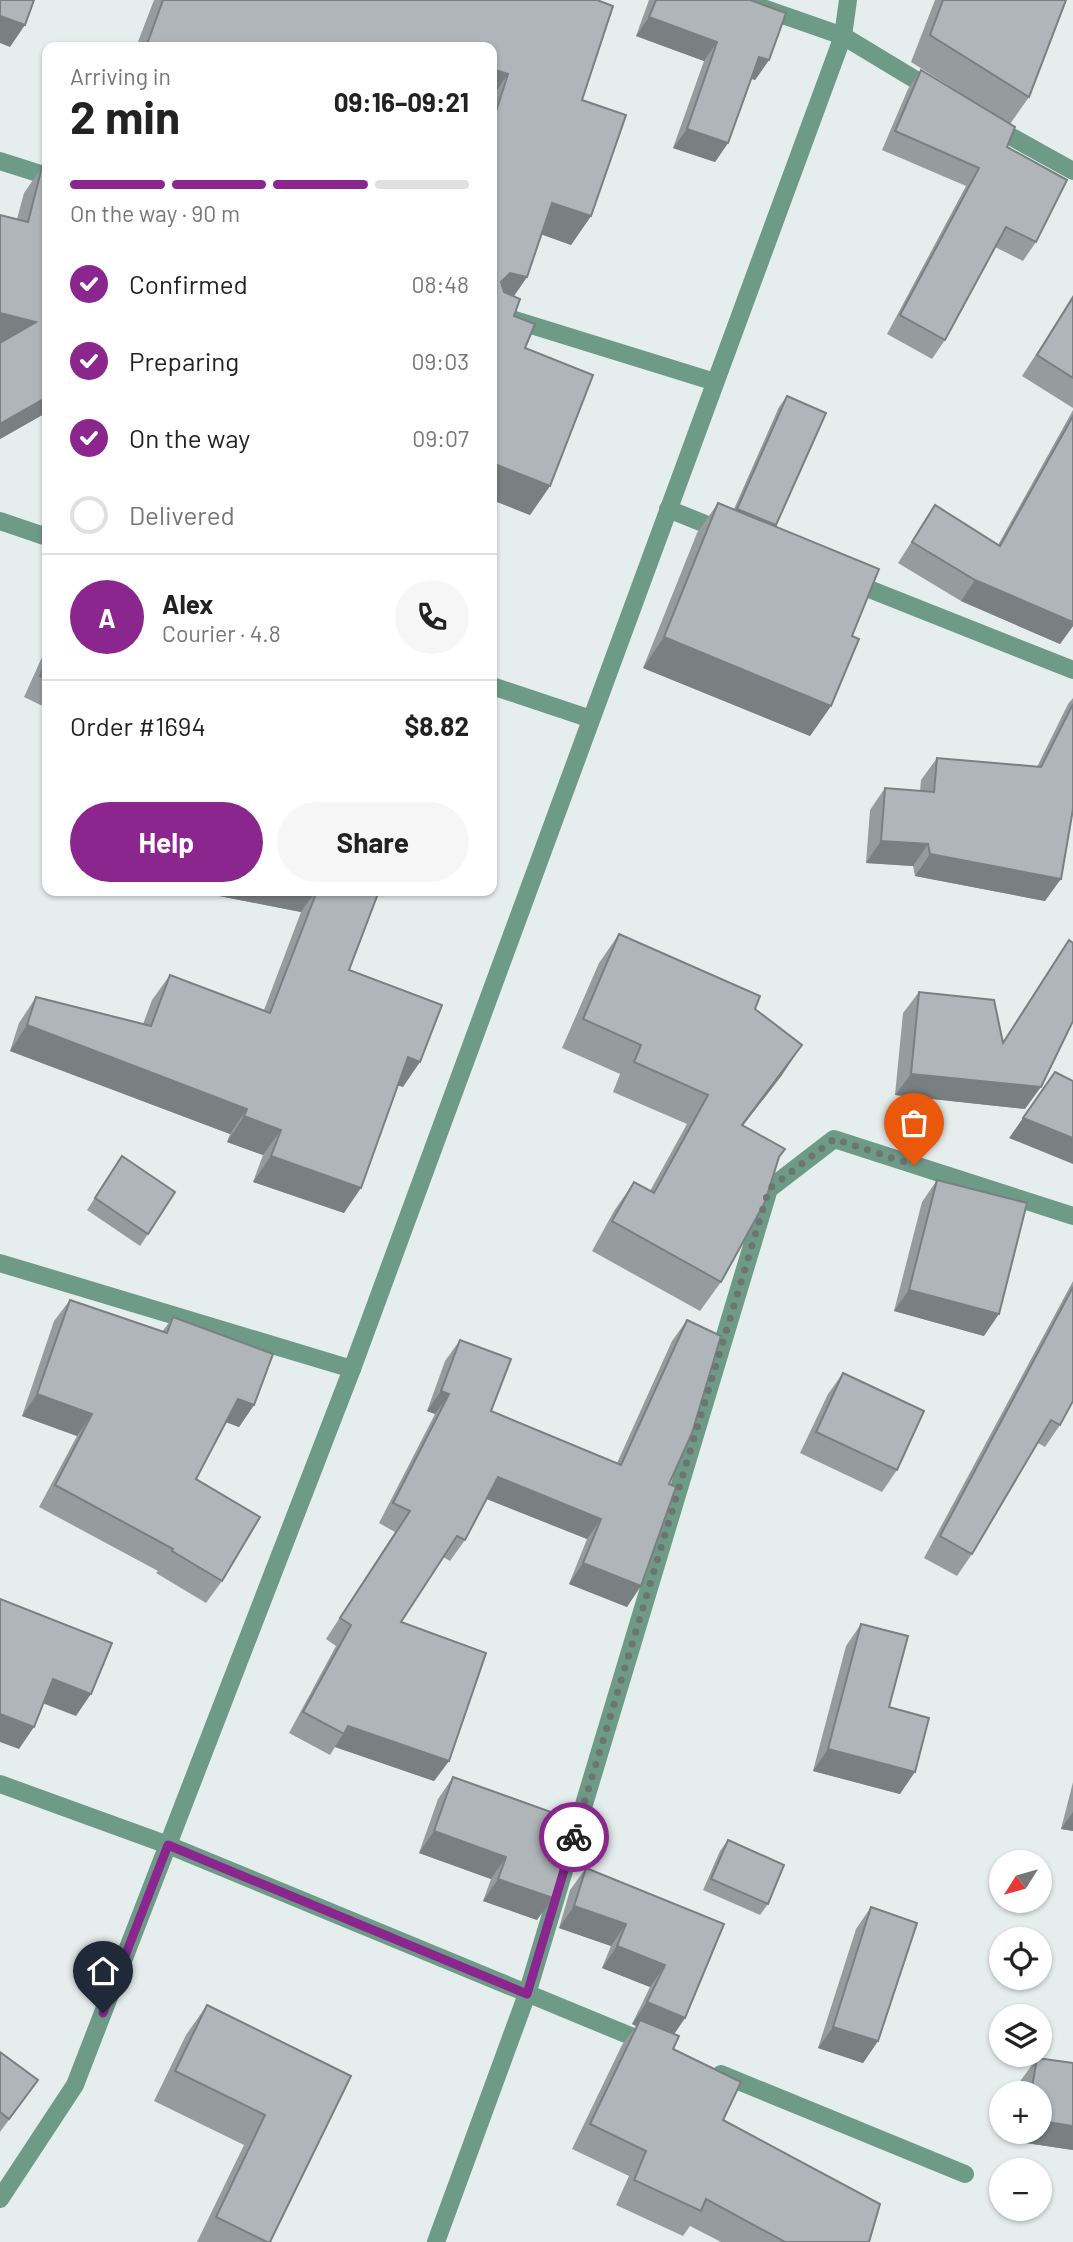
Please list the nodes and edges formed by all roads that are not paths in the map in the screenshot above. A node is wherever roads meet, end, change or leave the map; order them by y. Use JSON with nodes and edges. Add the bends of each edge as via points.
{"nodes":[{"id":1,"x":740,"y":0,"type":"edge"},
{"id":2,"x":848,"y":0,"type":"edge"},
{"id":3,"x":843,"y":36,"type":"junction"},
{"id":4,"x":948,"y":99,"type":"edge"},
{"id":5,"x":971,"y":114,"type":"edge"},
{"id":6,"x":0,"y":161,"type":"edge"},
{"id":7,"x":1073,"y":171,"type":"edge"},
{"id":8,"x":42,"y":174,"type":"edge"},
{"id":9,"x":497,"y":315,"type":"edge"},
{"id":10,"x":715,"y":382,"type":"junction"},
{"id":11,"x":668,"y":509,"type":"junction"},
{"id":12,"x":0,"y":521,"type":"edge"},
{"id":13,"x":42,"y":535,"type":"edge"},
{"id":14,"x":744,"y":539,"type":"edge"},
{"id":15,"x":832,"y":575,"type":"edge"},
{"id":16,"x":1073,"y":670,"type":"edge"},
{"id":17,"x":497,"y":687,"type":"edge"},
{"id":18,"x":591,"y":719,"type":"junction"},
{"id":19,"x":1073,"y":1216,"type":"edge"},
{"id":20,"x":0,"y":1263,"type":"edge"},
{"id":21,"x":352,"y":1369,"type":"junction"},
{"id":22,"x":0,"y":1784,"type":"edge"},
{"id":23,"x":168,"y":1845,"type":"junction"},
{"id":24,"x":527,"y":1994,"type":"junction"},
{"id":25,"x":668,"y":2052,"type":"edge"},
{"id":26,"x":707,"y":2068,"type":"edge"},
{"id":27,"x":965,"y":2174,"type":"dead end"},
{"id":28,"x":0,"y":2199,"type":"edge"},
{"id":29,"x":436,"y":2242,"type":"edge"}],
"edges":[{"from":1,"to":3,"type":"street"},
{"from":2,"to":3,"type":"street"},
{"from":3,"to":4,"type":"street"},
{"from":3,"to":10,"type":"street"},
{"from":5,"to":7,"type":"street"},
{"from":6,"to":8,"type":"street"},
{"from":9,"to":10,"type":"street"},
{"from":10,"to":11,"type":"street"},
{"from":11,"to":14,"type":"street"},
{"from":11,"to":18,"type":"street"},
{"from":12,"to":13,"type":"street"},
{"from":15,"to":16,"type":"street"},
{"from":17,"to":18,"type":"street"},
{"from":18,"to":21,"type":"street"},
{"from":19,"to":24,"type":"street","via":[[834,1139],[769,1189]]},
{"from":20,"to":21,"type":"street"},
{"from":21,"to":23,"type":"street"},
{"from":22,"to":23,"type":"street"},
{"from":23,"to":24,"type":"street"},
{"from":23,"to":28,"type":"street","via":[[75,2085]]},
{"from":24,"to":25,"type":"street"},
{"from":24,"to":29,"type":"street"},
{"from":26,"to":27,"type":"street"}]}
